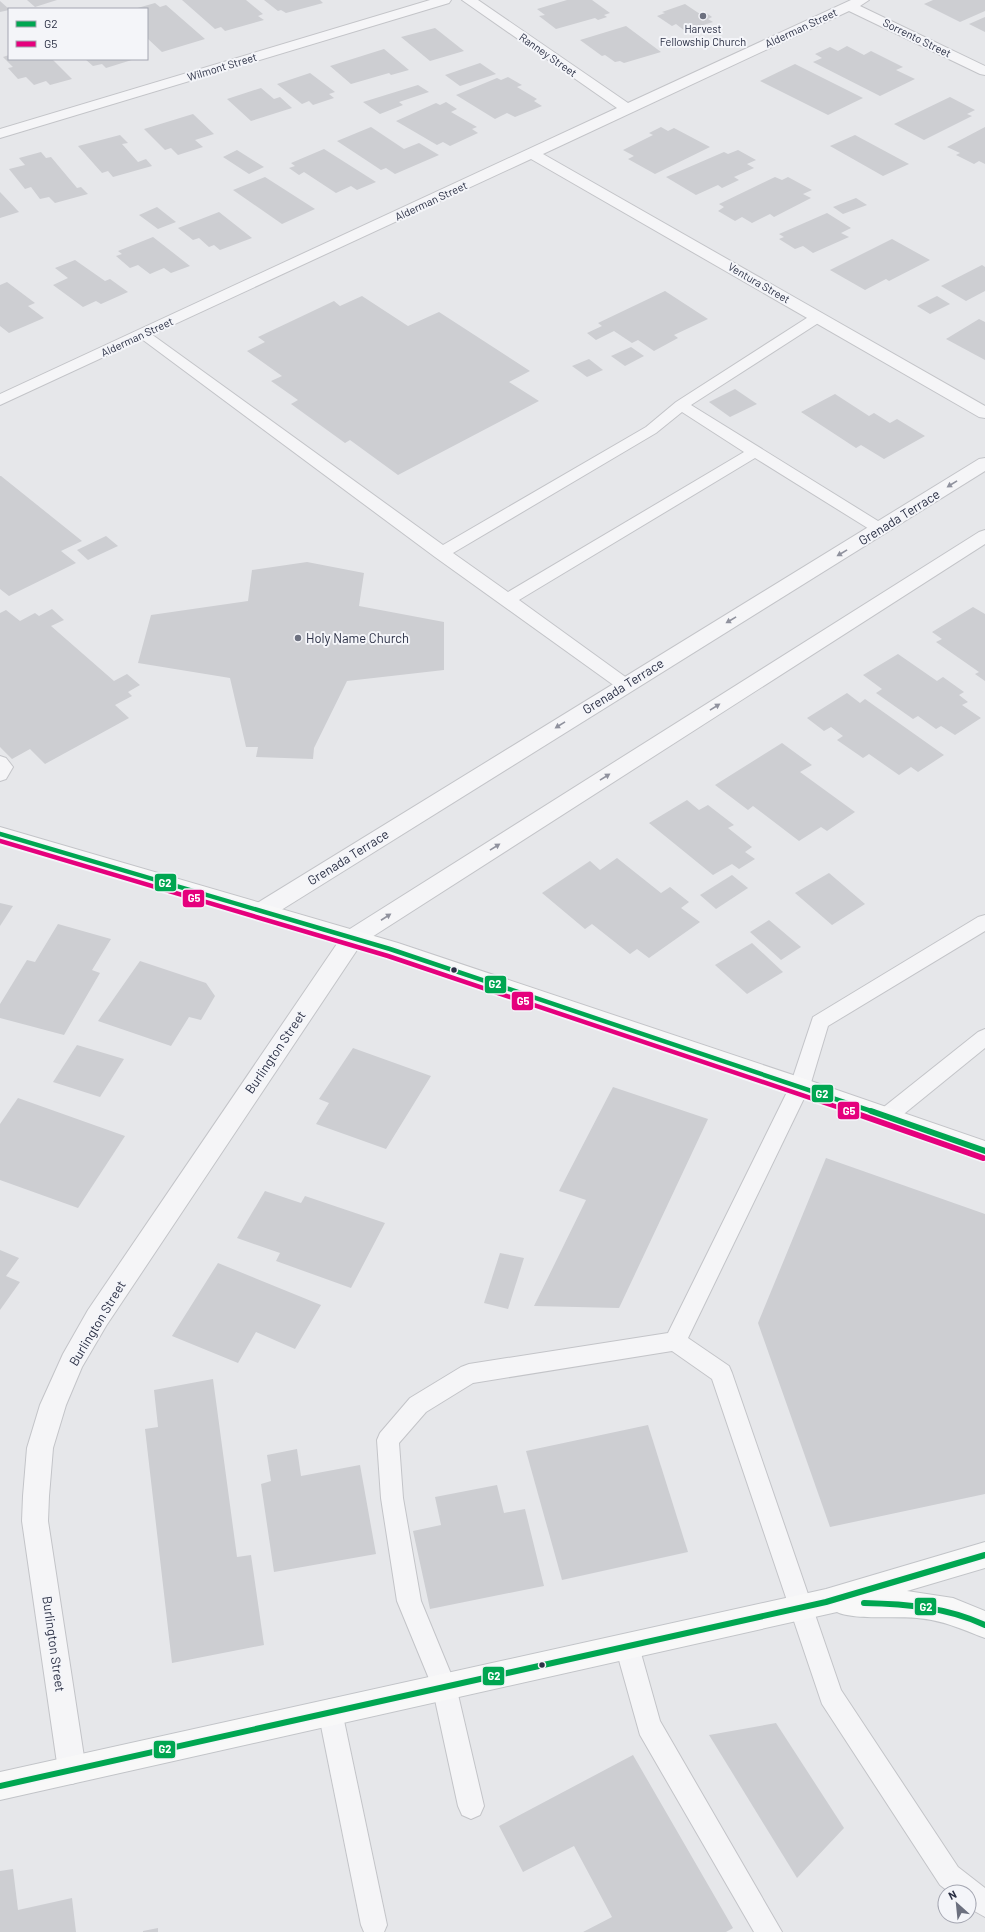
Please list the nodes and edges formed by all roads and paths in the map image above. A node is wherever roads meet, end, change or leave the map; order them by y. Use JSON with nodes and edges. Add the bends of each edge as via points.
{"nodes":[{"id":1,"x":444,"y":0,"type":"edge"},
{"id":2,"x":469,"y":0,"type":"edge"},
{"id":3,"x":856,"y":3,"type":"edge"},
{"id":4,"x":985,"y":71,"type":"edge"},
{"id":5,"x":627,"y":109,"type":"junction"},
{"id":6,"x":0,"y":134,"type":"edge"},
{"id":7,"x":532,"y":154,"type":"junction"},
{"id":8,"x":818,"y":317,"type":"junction"},
{"id":9,"x":142,"y":334,"type":"junction"},
{"id":10,"x":0,"y":400,"type":"edge"},
{"id":11,"x":681,"y":406,"type":"junction"},
{"id":12,"x":985,"y":413,"type":"edge"},
{"id":13,"x":754,"y":452,"type":"junction"},
{"id":14,"x":985,"y":463,"type":"edge"},
{"id":15,"x":880,"y":529,"type":"junction"},
{"id":16,"x":985,"y":536,"type":"edge"},
{"id":17,"x":441,"y":553,"type":"junction"},
{"id":18,"x":507,"y":600,"type":"junction"},
{"id":19,"x":625,"y":685,"type":"junction"},
{"id":20,"x":0,"y":762,"type":"edge"},
{"id":21,"x":0,"y":775,"type":"edge"},
{"id":22,"x":0,"y":834,"type":"edge"},
{"id":23,"x":262,"y":911,"type":"junction"},
{"id":24,"x":985,"y":922,"type":"edge"},
{"id":25,"x":353,"y":938,"type":"junction"},
{"id":26,"x":985,"y":1037,"type":"edge"},
{"id":27,"x":800,"y":1086,"type":"junction"},
{"id":28,"x":887,"y":1116,"type":"junction"},
{"id":29,"x":985,"y":1151,"type":"edge"},
{"id":30,"x":675,"y":1341,"type":"junction"},
{"id":31,"x":985,"y":1555,"type":"edge"},
{"id":32,"x":814,"y":1605,"type":"junction"},
{"id":33,"x":985,"y":1625,"type":"edge"},
{"id":34,"x":627,"y":1646,"type":"junction"},
{"id":35,"x":444,"y":1686,"type":"junction"},
{"id":36,"x":330,"y":1711,"type":"junction"},
{"id":37,"x":72,"y":1770,"type":"junction"},
{"id":38,"x":0,"y":1786,"type":"edge"},
{"id":39,"x":471,"y":1806,"type":"dead end"},
{"id":40,"x":985,"y":1904,"type":"edge"},
{"id":41,"x":374,"y":1925,"type":"dead end"},
{"id":42,"x":769,"y":1932,"type":"edge"}],
"edges":[{"from":1,"to":6,"type":"street","name":"Wilmont Street"},
{"from":2,"to":5,"type":"street","name":"Ranney Street"},
{"from":3,"to":4,"type":"street","name":"Sorrento Street"},
{"from":3,"to":5,"type":"street","name":"Alderman Street"},
{"from":5,"to":7,"type":"street","name":"Alderman Street"},
{"from":7,"to":8,"type":"street","name":"Ventura Street"},
{"from":7,"to":9,"type":"street","name":"Alderman Street"},
{"from":8,"to":11,"type":"lane"},
{"from":8,"to":12,"type":"street","name":"Ventura Street"},
{"from":9,"to":10,"type":"street","name":"Alderman Street"},
{"from":9,"to":17,"type":"lane"},
{"from":11,"to":13,"type":"lane"},
{"from":11,"to":17,"type":"lane","via":[[652,430]]},
{"from":13,"to":15,"type":"lane"},
{"from":13,"to":18,"type":"lane"},
{"from":14,"to":15,"type":"street","name":"Grenada Terrace","one_way":true},
{"from":15,"to":19,"type":"street","name":"Grenada Terrace","one_way":true},
{"from":25,"to":16,"type":"street","one_way":true},
{"from":17,"to":18,"type":"lane"},
{"from":18,"to":19,"type":"lane"},
{"from":19,"to":23,"type":"street","name":"Grenada Terrace","one_way":true},
{"from":20,"to":21,"type":"lane","via":[[4,767]]},
{"from":22,"to":23,"type":"main road"},
{"from":23,"to":25,"type":"main road"},
{"from":24,"to":27,"type":"lane","via":[[820,1022]]},
{"from":25,"to":27,"type":"main road"},
{"from":25,"to":37,"type":"street","name":"Burlington Street","via":[[97,1318],[72,1362],[53,1406],[40,1448],[36,1521]]},
{"from":26,"to":28,"type":"lane"},
{"from":27,"to":28,"type":"main road"},
{"from":27,"to":30,"type":"lane"},
{"from":28,"to":29,"type":"main road"},
{"from":30,"to":32,"type":"lane","via":[[721,1373]]},
{"from":30,"to":35,"type":"lane","via":[[469,1374],[418,1405],[388,1440],[392,1498],[409,1601]]},
{"from":31,"to":32,"type":"main road"},
{"from":32,"to":33,"type":"main road","via":[[921,1604],[972,1617]]},
{"from":32,"to":34,"type":"main road"},
{"from":32,"to":40,"type":"lane","via":[[831,1696],[949,1876]]},
{"from":34,"to":35,"type":"main road"},
{"from":34,"to":42,"type":"lane","via":[[649,1726]]},
{"from":35,"to":36,"type":"main road"},
{"from":35,"to":39,"type":"lane"},
{"from":36,"to":37,"type":"main road"},
{"from":36,"to":41,"type":"lane"},
{"from":37,"to":38,"type":"main road"}]}
